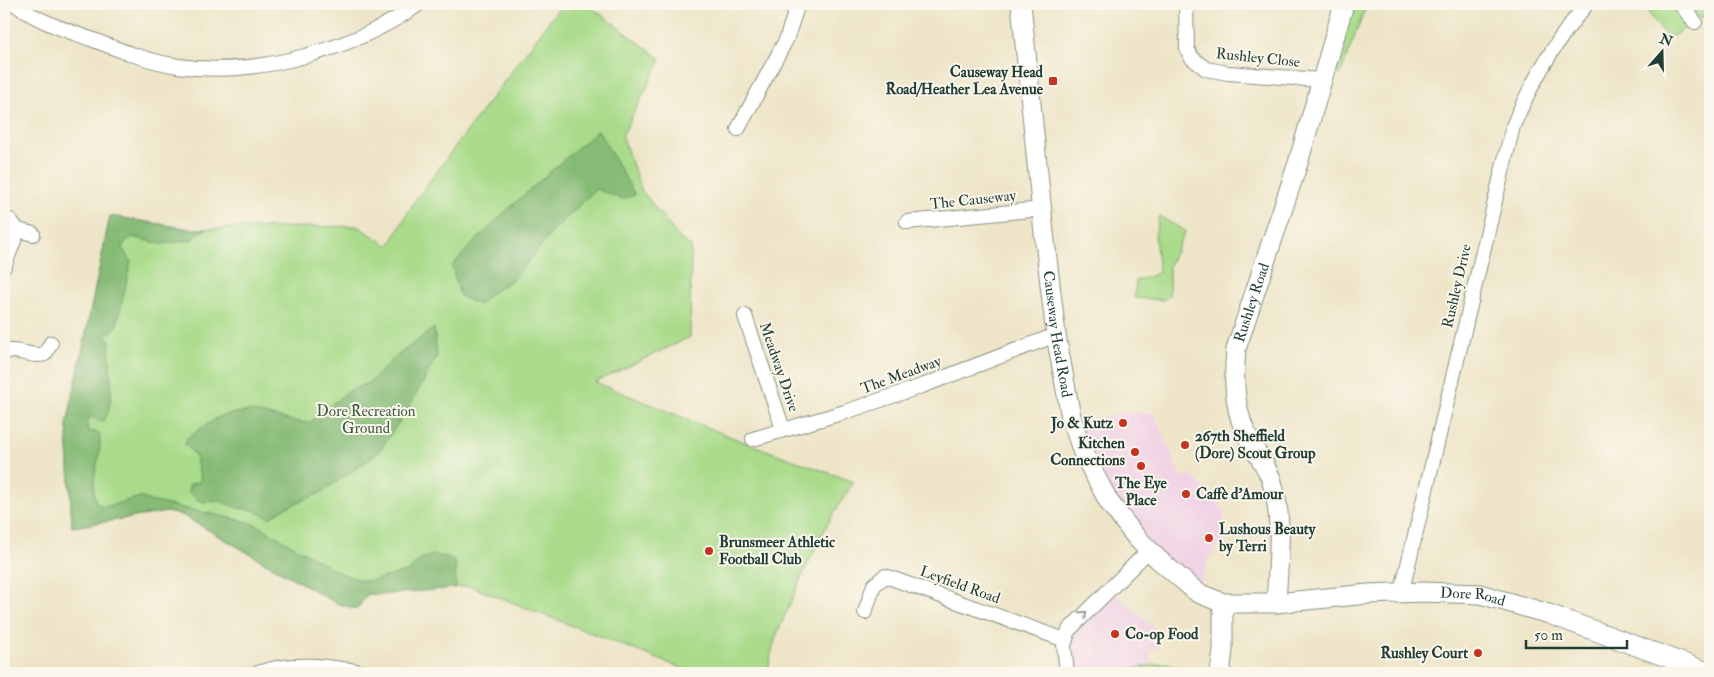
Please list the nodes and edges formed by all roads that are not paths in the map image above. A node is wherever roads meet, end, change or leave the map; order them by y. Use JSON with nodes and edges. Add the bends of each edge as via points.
{"nodes":[{"id":1,"x":16,"y":4,"type":"edge"},
{"id":2,"x":419,"y":4,"type":"edge"},
{"id":3,"x":798,"y":4,"type":"edge"},
{"id":4,"x":1021,"y":4,"type":"edge"},
{"id":5,"x":1186,"y":4,"type":"edge"},
{"id":6,"x":1344,"y":4,"type":"edge"},
{"id":7,"x":1587,"y":4,"type":"edge"},
{"id":8,"x":1680,"y":4,"type":"edge"},
{"id":9,"x":1695,"y":22,"type":"dead end"},
{"id":10,"x":1320,"y":80,"type":"junction"},
{"id":11,"x":738,"y":129,"type":"dead end"},
{"id":12,"x":1042,"y":209,"type":"junction"},
{"id":13,"x":907,"y":222,"type":"dead end"},
{"id":14,"x":33,"y":234,"type":"dead end"},
{"id":15,"x":4,"y":267,"type":"edge"},
{"id":16,"x":745,"y":316,"type":"dead end"},
{"id":17,"x":1056,"y":335,"type":"junction"},
{"id":18,"x":51,"y":342,"type":"dead end"},
{"id":19,"x":4,"y":351,"type":"edge"},
{"id":20,"x":784,"y":429,"type":"junction"},
{"id":21,"x":753,"y":439,"type":"dead end"},
{"id":22,"x":1148,"y":550,"type":"junction"},
{"id":23,"x":1401,"y":594,"type":"junction"},
{"id":24,"x":1224,"y":603,"type":"junction"},
{"id":25,"x":1276,"y":604,"type":"junction"},
{"id":26,"x":865,"y":612,"type":"dead end"},
{"id":27,"x":1065,"y":640,"type":"junction"},
{"id":28,"x":1681,"y":668,"type":"edge"},
{"id":29,"x":258,"y":673,"type":"edge"},
{"id":30,"x":367,"y":673,"type":"edge"},
{"id":31,"x":1067,"y":673,"type":"edge"},
{"id":32,"x":1220,"y":673,"type":"edge"},
{"id":33,"x":1710,"y":673,"type":"edge"}],
"edges":[{"from":1,"to":2,"type":"street","via":[[57,26],[150,61],[204,69],[319,53],[367,34]]},
{"from":3,"to":11,"type":"street","via":[[786,40]]},
{"from":4,"to":12,"type":"street","name":"Causeway Head Road"},
{"from":5,"to":10,"type":"street","name":"Rushley Close","via":[[1188,49],[1192,58],[1206,68],[1228,73]]},
{"from":6,"to":10,"type":"street","name":"Rushley Road"},
{"from":7,"to":23,"type":"street","name":"Rushley Drive","via":[[1536,75],[1513,126]]},
{"from":8,"to":9,"type":"street"},
{"from":10,"to":25,"type":"street","name":"Rushley Road","via":[[1298,162],[1236,349],[1234,369],[1242,425],[1270,475],[1275,493],[1279,533]]},
{"from":12,"to":13,"type":"street","name":"The Causeway"},
{"from":12,"to":17,"type":"street","name":"Causeway Head Road"},
{"from":14,"to":15,"type":"street","via":[[14,225]]},
{"from":16,"to":20,"type":"street","name":"Meadway Drive"},
{"from":17,"to":20,"type":"street","name":"The Meadway","via":[[922,386]]},
{"from":17,"to":22,"type":"street","name":"Causeway Head Road","via":[[1066,396],[1084,453],[1109,502]]},
{"from":18,"to":19,"type":"street","via":[[46,354],[40,356],[17,350]]},
{"from":20,"to":21,"type":"street","name":"The Meadway"},
{"from":22,"to":24,"type":"street","name":"Causeway Head Road","via":[[1193,589]]},
{"from":27,"to":22,"type":"street","one_way":true,"via":[[1070,628]]},
{"from":23,"to":25,"type":"street","name":"Dore Road","via":[[1368,594]]},
{"from":23,"to":28,"type":"street","name":"Dore Road","via":[[1461,593],[1500,598],[1549,614]]},
{"from":24,"to":25,"type":"street","name":"Dore Road"},
{"from":24,"to":32,"type":"street"},
{"from":26,"to":27,"type":"street","name":"Leyfield Road","via":[[874,585],[885,576]]},
{"from":27,"to":31,"type":"street"},
{"from":28,"to":33,"type":"street","name":"Dore Road"},
{"from":29,"to":30,"type":"street","via":[[285,666]]}]}
